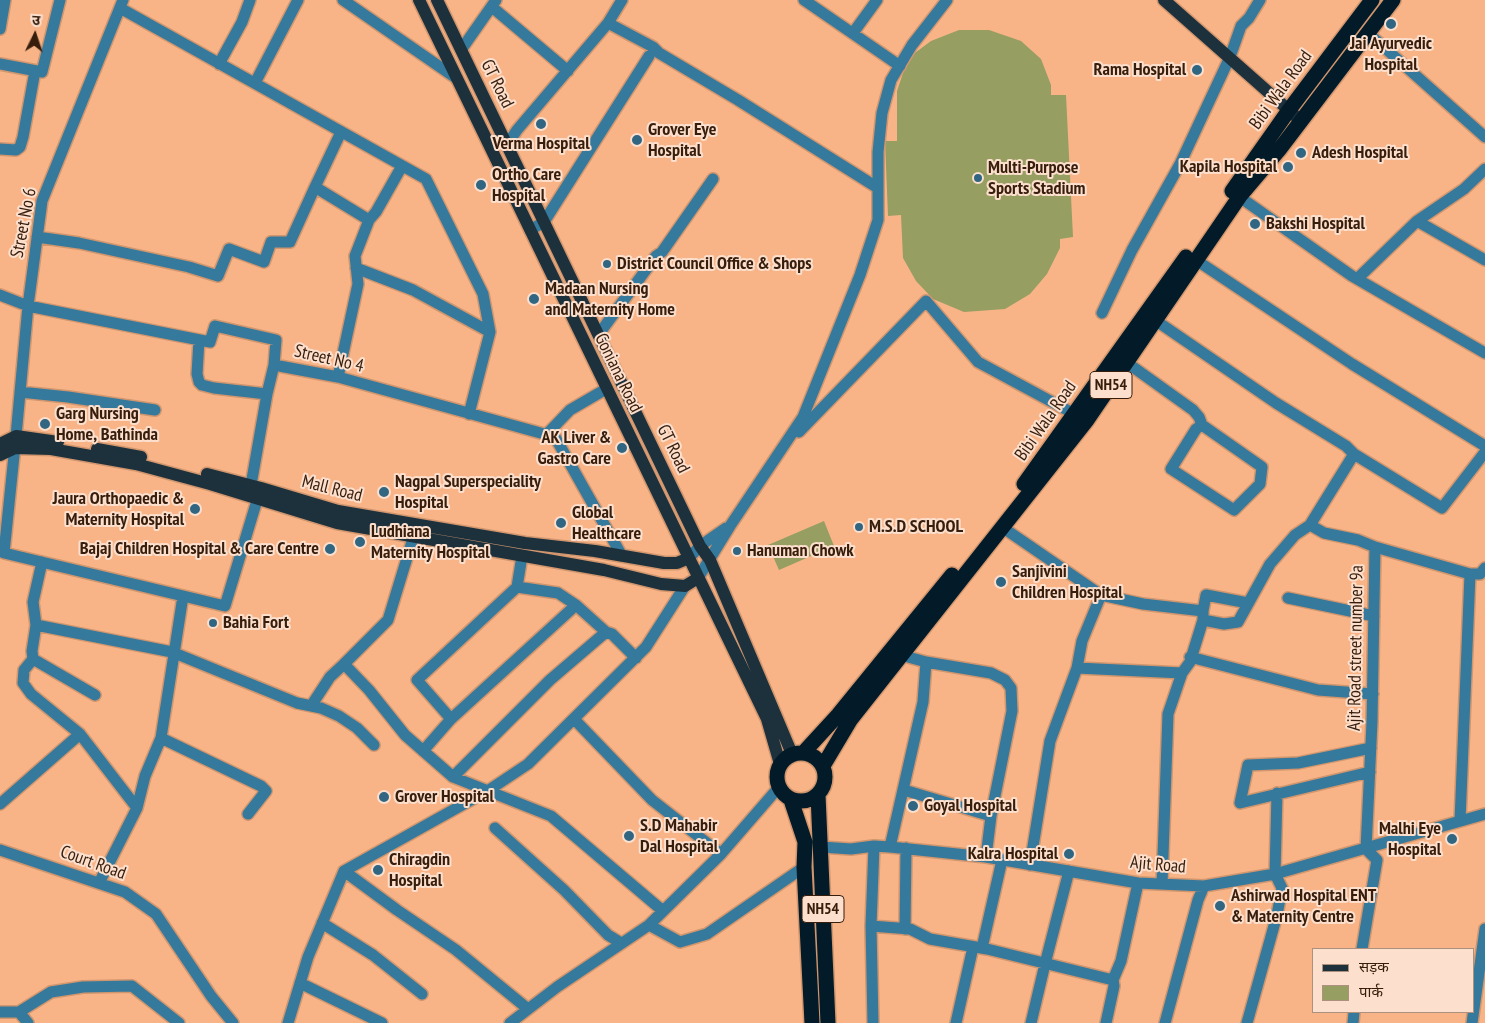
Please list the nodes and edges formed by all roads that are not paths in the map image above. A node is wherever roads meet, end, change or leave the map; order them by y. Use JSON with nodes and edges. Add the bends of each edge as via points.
{"nodes":[{"id":1,"x":5,"y":0,"type":"edge"},
{"id":2,"x":60,"y":0,"type":"edge"},
{"id":3,"x":250,"y":0,"type":"edge"},
{"id":4,"x":298,"y":0,"type":"edge"},
{"id":5,"x":343,"y":0,"type":"edge"},
{"id":6,"x":419,"y":0,"type":"edge"},
{"id":7,"x":437,"y":0,"type":"edge"},
{"id":8,"x":622,"y":0,"type":"edge"},
{"id":9,"x":877,"y":0,"type":"edge"},
{"id":10,"x":946,"y":0,"type":"edge"},
{"id":11,"x":1164,"y":0,"type":"edge"},
{"id":12,"x":1260,"y":0,"type":"edge"},
{"id":13,"x":1372,"y":0,"type":"edge"},
{"id":14,"x":1392,"y":0,"type":"edge"},
{"id":15,"x":811,"y":2,"type":"edge"},
{"id":16,"x":494,"y":3,"type":"edge"},
{"id":17,"x":121,"y":4,"type":"edge"},
{"id":18,"x":608,"y":23,"type":"junction"},
{"id":19,"x":0,"y":28,"type":"edge"},
{"id":20,"x":854,"y":33,"type":"junction"},
{"id":21,"x":1368,"y":33,"type":"junction"},
{"id":22,"x":461,"y":50,"type":"junction"},
{"id":23,"x":649,"y":56,"type":"dead end"},
{"id":24,"x":1230,"y":57,"type":"junction"},
{"id":25,"x":0,"y":64,"type":"edge"},
{"id":26,"x":219,"y":64,"type":"junction"},
{"id":27,"x":900,"y":66,"type":"junction"},
{"id":28,"x":35,"y":71,"type":"junction"},
{"id":29,"x":568,"y":71,"type":"junction"},
{"id":30,"x":456,"y":78,"type":"junction"},
{"id":31,"x":254,"y":84,"type":"junction"},
{"id":32,"x":1289,"y":110,"type":"junction"},
{"id":33,"x":1301,"y":121,"type":"junction"},
{"id":34,"x":341,"y":132,"type":"junction"},
{"id":35,"x":1485,"y":137,"type":"edge"},
{"id":36,"x":506,"y":142,"type":"junction"},
{"id":37,"x":0,"y":149,"type":"edge"},
{"id":38,"x":402,"y":166,"type":"junction"},
{"id":39,"x":1485,"y":169,"type":"edge"},
{"id":40,"x":713,"y":180,"type":"dead end"},
{"id":41,"x":315,"y":187,"type":"junction"},
{"id":42,"x":878,"y":188,"type":"junction"},
{"id":43,"x":1236,"y":194,"type":"junction"},
{"id":44,"x":369,"y":220,"type":"junction"},
{"id":45,"x":1417,"y":221,"type":"junction"},
{"id":46,"x":544,"y":222,"type":"junction"},
{"id":47,"x":530,"y":230,"type":"junction"},
{"id":48,"x":37,"y":237,"type":"junction"},
{"id":49,"x":1196,"y":260,"type":"junction"},
{"id":50,"x":1485,"y":260,"type":"edge"},
{"id":51,"x":356,"y":268,"type":"junction"},
{"id":52,"x":1357,"y":279,"type":"junction"},
{"id":53,"x":0,"y":295,"type":"edge"},
{"id":54,"x":28,"y":306,"type":"junction"},
{"id":55,"x":1102,"y":313,"type":"dead end"},
{"id":56,"x":1155,"y":320,"type":"junction"},
{"id":57,"x":490,"y":332,"type":"junction"},
{"id":58,"x":599,"y":334,"type":"junction"},
{"id":59,"x":200,"y":340,"type":"junction"},
{"id":60,"x":1485,"y":353,"type":"edge"},
{"id":61,"x":1126,"y":362,"type":"junction"},
{"id":62,"x":274,"y":365,"type":"junction"},
{"id":63,"x":338,"y":377,"type":"junction"},
{"id":64,"x":606,"y":389,"type":"junction"},
{"id":65,"x":20,"y":392,"type":"junction"},
{"id":66,"x":266,"y":394,"type":"junction"},
{"id":67,"x":156,"y":410,"type":"dead end"},
{"id":68,"x":469,"y":414,"type":"junction"},
{"id":69,"x":1080,"y":417,"type":"junction"},
{"id":70,"x":1202,"y":424,"type":"junction"},
{"id":71,"x":546,"y":435,"type":"junction"},
{"id":72,"x":16,"y":442,"type":"junction"},
{"id":73,"x":0,"y":444,"type":"edge"},
{"id":74,"x":1485,"y":446,"type":"edge"},
{"id":75,"x":780,"y":452,"type":"junction"},
{"id":76,"x":1485,"y":452,"type":"edge"},
{"id":77,"x":1354,"y":454,"type":"junction"},
{"id":78,"x":0,"y":456,"type":"edge"},
{"id":79,"x":251,"y":485,"type":"junction"},
{"id":80,"x":258,"y":498,"type":"junction"},
{"id":81,"x":1310,"y":525,"type":"junction"},
{"id":82,"x":730,"y":526,"type":"junction"},
{"id":83,"x":1002,"y":527,"type":"junction"},
{"id":84,"x":414,"y":535,"type":"junction"},
{"id":85,"x":700,"y":546,"type":"junction"},
{"id":86,"x":1375,"y":547,"type":"junction"},
{"id":87,"x":522,"y":556,"type":"junction"},
{"id":88,"x":622,"y":556,"type":"junction"},
{"id":89,"x":690,"y":558,"type":"junction"},
{"id":90,"x":710,"y":560,"type":"junction"},
{"id":91,"x":42,"y":562,"type":"junction"},
{"id":92,"x":1485,"y":568,"type":"edge"},
{"id":93,"x":1470,"y":574,"type":"junction"},
{"id":94,"x":698,"y":578,"type":"junction"},
{"id":95,"x":685,"y":586,"type":"junction"},
{"id":96,"x":516,"y":587,"type":"junction"},
{"id":97,"x":1101,"y":595,"type":"junction"},
{"id":98,"x":183,"y":596,"type":"junction"},
{"id":99,"x":1288,"y":598,"type":"dead end"},
{"id":100,"x":1248,"y":603,"type":"junction"},
{"id":101,"x":576,"y":605,"type":"junction"},
{"id":102,"x":1203,"y":615,"type":"junction"},
{"id":103,"x":1374,"y":616,"type":"junction"},
{"id":104,"x":36,"y":625,"type":"junction"},
{"id":105,"x":606,"y":632,"type":"junction"},
{"id":106,"x":174,"y":653,"type":"junction"},
{"id":107,"x":901,"y":655,"type":"junction"},
{"id":108,"x":1190,"y":657,"type":"junction"},
{"id":109,"x":636,"y":658,"type":"junction"},
{"id":110,"x":33,"y":659,"type":"junction"},
{"id":111,"x":926,"y":662,"type":"junction"},
{"id":112,"x":344,"y":664,"type":"junction"},
{"id":113,"x":1077,"y":668,"type":"junction"},
{"id":114,"x":1182,"y":673,"type":"junction"},
{"id":115,"x":1373,"y":694,"type":"junction"},
{"id":116,"x":95,"y":695,"type":"dead end"},
{"id":117,"x":311,"y":706,"type":"junction"},
{"id":118,"x":451,"y":719,"type":"junction"},
{"id":119,"x":574,"y":719,"type":"junction"},
{"id":120,"x":80,"y":734,"type":"junction"},
{"id":121,"x":161,"y":738,"type":"junction"},
{"id":122,"x":374,"y":745,"type":"dead end"},
{"id":123,"x":1371,"y":748,"type":"junction"},
{"id":124,"x":423,"y":751,"type":"junction"},
{"id":125,"x":798,"y":753,"type":"junction"},
{"id":126,"x":780,"y":764,"type":"junction"},
{"id":127,"x":823,"y":766,"type":"junction"},
{"id":128,"x":1370,"y":772,"type":"junction"},
{"id":129,"x":453,"y":776,"type":"junction"},
{"id":130,"x":779,"y":787,"type":"junction"},
{"id":131,"x":489,"y":790,"type":"junction"},
{"id":132,"x":904,"y":790,"type":"junction"},
{"id":133,"x":1277,"y":793,"type":"junction"},
{"id":134,"x":818,"y":794,"type":"junction"},
{"id":135,"x":791,"y":800,"type":"junction"},
{"id":136,"x":0,"y":804,"type":"edge"},
{"id":137,"x":137,"y":808,"type":"junction"},
{"id":138,"x":248,"y":814,"type":"dead end"},
{"id":139,"x":1485,"y":814,"type":"edge"},
{"id":140,"x":992,"y":816,"type":"junction"},
{"id":141,"x":1460,"y":821,"type":"junction"},
{"id":142,"x":495,"y":828,"type":"dead end"},
{"id":143,"x":874,"y":846,"type":"junction"},
{"id":144,"x":821,"y":847,"type":"junction"},
{"id":145,"x":890,"y":847,"type":"junction"},
{"id":146,"x":906,"y":848,"type":"junction"},
{"id":147,"x":1366,"y":849,"type":"junction"},
{"id":148,"x":0,"y":850,"type":"edge"},
{"id":149,"x":721,"y":854,"type":"junction"},
{"id":150,"x":986,"y":858,"type":"junction"},
{"id":151,"x":1002,"y":860,"type":"junction"},
{"id":152,"x":1030,"y":865,"type":"junction"},
{"id":153,"x":804,"y":867,"type":"junction"},
{"id":154,"x":344,"y":871,"type":"junction"},
{"id":155,"x":1070,"y":871,"type":"junction"},
{"id":156,"x":1275,"y":874,"type":"junction"},
{"id":157,"x":1138,"y":882,"type":"junction"},
{"id":158,"x":99,"y":883,"type":"junction"},
{"id":159,"x":1162,"y":884,"type":"junction"},
{"id":160,"x":1204,"y":886,"type":"junction"},
{"id":161,"x":663,"y":911,"type":"junction"},
{"id":162,"x":322,"y":923,"type":"junction"},
{"id":163,"x":649,"y":924,"type":"junction"},
{"id":164,"x":871,"y":926,"type":"junction"},
{"id":165,"x":1485,"y":928,"type":"edge"},
{"id":166,"x":905,"y":929,"type":"junction"},
{"id":167,"x":621,"y":943,"type":"junction"},
{"id":168,"x":978,"y":948,"type":"junction"},
{"id":169,"x":1362,"y":948,"type":"edge"},
{"id":170,"x":1044,"y":964,"type":"junction"},
{"id":171,"x":1114,"y":980,"type":"junction"},
{"id":172,"x":300,"y":984,"type":"junction"},
{"id":173,"x":422,"y":994,"type":"dead end"},
{"id":174,"x":1475,"y":1001,"type":"edge"},
{"id":175,"x":528,"y":1009,"type":"junction"},
{"id":176,"x":0,"y":1012,"type":"edge"},
{"id":177,"x":19,"y":1012,"type":"junction"},
{"id":178,"x":28,"y":1023,"type":"edge"},
{"id":179,"x":179,"y":1023,"type":"edge"},
{"id":180,"x":233,"y":1023,"type":"edge"},
{"id":181,"x":288,"y":1023,"type":"edge"},
{"id":182,"x":382,"y":1023,"type":"edge"},
{"id":183,"x":510,"y":1023,"type":"edge"},
{"id":184,"x":812,"y":1023,"type":"edge"},
{"id":185,"x":828,"y":1023,"type":"edge"},
{"id":186,"x":873,"y":1023,"type":"edge"},
{"id":187,"x":956,"y":1023,"type":"edge"},
{"id":188,"x":1032,"y":1023,"type":"edge"},
{"id":189,"x":1106,"y":1023,"type":"edge"},
{"id":190,"x":1165,"y":1023,"type":"edge"},
{"id":191,"x":1248,"y":1023,"type":"edge"}],
"edges":[{"from":1,"to":19,"type":"street"},
{"from":2,"to":28,"type":"street","via":[[42,72]]},
{"from":3,"to":26,"type":"street"},
{"from":4,"to":31,"type":"street"},
{"from":5,"to":30,"type":"street"},
{"from":6,"to":30,"type":"main road","name":"Goniana Road"},
{"from":7,"to":22,"type":"main road","name":"GT Road"},
{"from":8,"to":18,"type":"street"},
{"from":9,"to":20,"type":"street"},
{"from":10,"to":27,"type":"street","via":[[912,44]]},
{"from":11,"to":24,"type":"main road"},
{"from":12,"to":24,"type":"street","via":[[1241,26]]},
{"from":13,"to":32,"type":"highway","name":"Bibi Wala Road","number":"NH54"},
{"from":14,"to":21,"type":"highway","number":"NH54"},
{"from":15,"to":20,"type":"street"},
{"from":16,"to":22,"type":"street"},
{"from":16,"to":29,"type":"street"},
{"from":17,"to":26,"type":"street"},
{"from":17,"to":48,"type":"street","name":"Street No 6","via":[[42,200]]},
{"from":18,"to":29,"type":"street"},
{"from":18,"to":42,"type":"street"},
{"from":20,"to":27,"type":"street"},
{"from":21,"to":33,"type":"highway","number":"NH54"},
{"from":21,"to":35,"type":"street"},
{"from":22,"to":36,"type":"main road","name":"GT Road"},
{"from":23,"to":46,"type":"street"},
{"from":24,"to":32,"type":"main road"},
{"from":24,"to":55,"type":"street","via":[[1180,164],[1132,250]]},
{"from":25,"to":28,"type":"street"},
{"from":26,"to":31,"type":"street"},
{"from":27,"to":42,"type":"street","via":[[891,80],[882,113]]},
{"from":28,"to":37,"type":"street","via":[[20,147],[16,150]]},
{"from":29,"to":36,"type":"street"},
{"from":30,"to":47,"type":"main road","name":"Goniana Road"},
{"from":31,"to":34,"type":"street"},
{"from":32,"to":33,"type":"main road"},
{"from":32,"to":43,"type":"highway","name":"Bibi Wala Road","number":"NH54"},
{"from":33,"to":43,"type":"highway","number":"NH54","via":[[1279,150]]},
{"from":34,"to":38,"type":"street"},
{"from":34,"to":41,"type":"street"},
{"from":36,"to":46,"type":"main road","name":"GT Road"},
{"from":38,"to":44,"type":"street"},
{"from":38,"to":57,"type":"street","via":[[426,179],[483,294]]},
{"from":39,"to":45,"type":"street","via":[[1464,189]]},
{"from":40,"to":58,"type":"street"},
{"from":41,"to":44,"type":"street"},
{"from":41,"to":48,"type":"street","via":[[290,242],[271,242],[264,262],[229,249],[218,276],[79,243]]},
{"from":42,"to":75,"type":"street","via":[[878,220],[860,275],[803,417]]},
{"from":43,"to":49,"type":"highway","number":"NH54"},
{"from":43,"to":52,"type":"street"},
{"from":43,"to":69,"type":"highway","name":"Bibi Wala Road","number":"NH54"},
{"from":44,"to":51,"type":"street","via":[[355,256]]},
{"from":45,"to":50,"type":"street"},
{"from":45,"to":52,"type":"street"},
{"from":46,"to":47,"type":"street"},
{"from":46,"to":58,"type":"main road","name":"GT Road"},
{"from":47,"to":64,"type":"main road","name":"Goniana Road"},
{"from":48,"to":54,"type":"street","name":"Street No 6"},
{"from":49,"to":56,"type":"highway","number":"NH54"},
{"from":49,"to":74,"type":"street","via":[[1352,364]]},
{"from":51,"to":57,"type":"street","via":[[413,290]]},
{"from":51,"to":63,"type":"street","via":[[358,284]]},
{"from":52,"to":60,"type":"street"},
{"from":53,"to":54,"type":"street"},
{"from":54,"to":59,"type":"street"},
{"from":54,"to":65,"type":"street","name":"Street No 6"},
{"from":56,"to":61,"type":"highway","number":"NH54"},
{"from":56,"to":77,"type":"street"},
{"from":57,"to":68,"type":"street"},
{"from":58,"to":85,"type":"main road","name":"GT Road"},
{"from":59,"to":62,"type":"street","name":"Street No 4","via":[[210,342],[215,326],[276,340]]},
{"from":59,"to":66,"type":"street","via":[[197,374],[202,385]]},
{"from":61,"to":69,"type":"highway","number":"NH54"},
{"from":61,"to":70,"type":"street","via":[[1193,410]]},
{"from":62,"to":63,"type":"street","name":"Street No 4"},
{"from":62,"to":66,"type":"street"},
{"from":63,"to":68,"type":"street","name":"Street No 4"},
{"from":64,"to":71,"type":"street","via":[[570,410]]},
{"from":64,"to":89,"type":"main road","name":"Goniana Road"},
{"from":65,"to":67,"type":"street"},
{"from":65,"to":72,"type":"street","name":"Street No 6"},
{"from":66,"to":79,"type":"street"},
{"from":68,"to":71,"type":"street","name":"Street No 4"},
{"from":69,"to":75,"type":"street","via":[[978,362],[926,301]]},
{"from":69,"to":83,"type":"highway","number":"NH54"},
{"from":69,"to":125,"type":"highway","name":"Bibi Wala Road","number":"NH54","via":[[838,715]]},
{"from":70,"to":70,"type":"street","via":[[1262,467],[1260,484],[1234,510],[1171,469]]},
{"from":71,"to":88,"type":"street","name":"Street No 4","via":[[555,438]]},
{"from":72,"to":73,"type":"main road"},
{"from":72,"to":78,"type":"main road"},
{"from":72,"to":79,"type":"main road","name":"Mall Road","via":[[123,453]]},
{"from":72,"to":80,"type":"main road","via":[[136,464]]},
{"from":72,"to":91,"type":"street","name":"Street No 6","via":[[4,553]]},
{"from":75,"to":82,"type":"street"},
{"from":76,"to":77,"type":"street","via":[[1442,508]]},
{"from":77,"to":81,"type":"street"},
{"from":79,"to":88,"type":"main road","name":"Mall Road","via":[[338,511]]},
{"from":80,"to":84,"type":"main road","via":[[338,523]]},
{"from":80,"to":98,"type":"street","via":[[225,606]]},
{"from":81,"to":86,"type":"street","via":[[1324,533]]},
{"from":81,"to":100,"type":"street","via":[[1294,535],[1270,564]]},
{"from":82,"to":85,"type":"street"},
{"from":82,"to":90,"type":"street"},
{"from":83,"to":97,"type":"street"},
{"from":83,"to":107,"type":"highway","number":"NH54"},
{"from":84,"to":87,"type":"main road"},
{"from":84,"to":112,"type":"street","via":[[388,620]]},
{"from":85,"to":89,"type":"street"},
{"from":85,"to":90,"type":"main road","name":"GT Road"},
{"from":86,"to":93,"type":"street","name":"Ajit Road street number 9a"},
{"from":86,"to":103,"type":"street","name":"Ajit Road street number 9a"},
{"from":87,"to":95,"type":"main road"},
{"from":87,"to":96,"type":"street"},
{"from":88,"to":89,"type":"main road","name":"Mall Road","via":[[664,563]]},
{"from":89,"to":94,"type":"main road","name":"Goniana Road"},
{"from":90,"to":94,"type":"street"},
{"from":90,"to":125,"type":"main road","name":"GT Road"},
{"from":91,"to":98,"type":"street"},
{"from":91,"to":104,"type":"street","via":[[33,602]]},
{"from":92,"to":93,"type":"street","via":[[1480,574]]},
{"from":93,"to":141,"type":"street"},
{"from":94,"to":95,"type":"main road"},
{"from":94,"to":126,"type":"main road","name":"Goniana Road","via":[[767,719]]},
{"from":95,"to":109,"type":"street"},
{"from":96,"to":101,"type":"street","via":[[558,593]]},
{"from":96,"to":118,"type":"street","via":[[417,680]]},
{"from":97,"to":102,"type":"street"},
{"from":97,"to":113,"type":"street","via":[[1082,641]]},
{"from":98,"to":106,"type":"street"},
{"from":99,"to":103,"type":"street"},
{"from":100,"to":102,"type":"street","via":[[1238,622],[1224,624]]},
{"from":100,"to":102,"type":"street","via":[[1206,595]]},
{"from":101,"to":105,"type":"street"},
{"from":101,"to":118,"type":"street"},
{"from":102,"to":108,"type":"street"},
{"from":103,"to":115,"type":"street","name":"Ajit Road street number 9a"},
{"from":104,"to":106,"type":"street"},
{"from":104,"to":110,"type":"street"},
{"from":105,"to":109,"type":"street"},
{"from":105,"to":129,"type":"street","via":[[550,680]]},
{"from":106,"to":117,"type":"street","via":[[297,704]]},
{"from":106,"to":121,"type":"street"},
{"from":107,"to":111,"type":"street"},
{"from":107,"to":127,"type":"highway","number":"NH54","via":[[851,719]]},
{"from":108,"to":114,"type":"street"},
{"from":108,"to":115,"type":"street","via":[[1318,690]]},
{"from":109,"to":119,"type":"street"},
{"from":110,"to":116,"type":"street"},
{"from":110,"to":120,"type":"street","via":[[24,670],[24,683],[32,694]]},
{"from":111,"to":132,"type":"street","via":[[923,702]]},
{"from":111,"to":140,"type":"street","via":[[991,673],[1005,680],[1011,688],[1012,711]]},
{"from":112,"to":117,"type":"street","via":[[330,677]]},
{"from":112,"to":124,"type":"street","via":[[405,735]]},
{"from":113,"to":114,"type":"street"},
{"from":113,"to":152,"type":"street","via":[[1050,741]]},
{"from":114,"to":159,"type":"street","via":[[1168,714]]},
{"from":115,"to":123,"type":"street","name":"Ajit Road street number 9a"},
{"from":117,"to":122,"type":"street","via":[[339,716]]},
{"from":118,"to":124,"type":"street"},
{"from":119,"to":131,"type":"street","via":[[528,764]]},
{"from":119,"to":149,"type":"street","via":[[652,800]]},
{"from":120,"to":136,"type":"street"},
{"from":120,"to":137,"type":"street"},
{"from":121,"to":137,"type":"street","via":[[145,776]]},
{"from":121,"to":138,"type":"street","via":[[261,786],[266,791]]},
{"from":123,"to":128,"type":"street","name":"Ajit Road street number 9a"},
{"from":123,"to":133,"type":"street","via":[[1298,763],[1248,765],[1240,803]]},
{"from":124,"to":129,"type":"street"},
{"from":125,"to":126,"type":"highway","number":"NH54","via":[[785,758]]},
{"from":125,"to":127,"type":"highway","via":[[818,759]]},
{"from":126,"to":130,"type":"highway","via":[[776,780]]},
{"from":127,"to":134,"type":"highway","number":"NH54","via":[[825,781]]},
{"from":128,"to":133,"type":"street"},
{"from":128,"to":147,"type":"street","name":"Ajit Road street number 9a"},
{"from":129,"to":131,"type":"street"},
{"from":130,"to":135,"type":"highway","number":"NH54"},
{"from":130,"to":149,"type":"street"},
{"from":131,"to":154,"type":"street"},
{"from":131,"to":161,"type":"street","via":[[551,816]]},
{"from":132,"to":140,"type":"street"},
{"from":132,"to":145,"type":"street"},
{"from":133,"to":156,"type":"street"},
{"from":134,"to":135,"type":"highway","via":[[805,801]]},
{"from":134,"to":144,"type":"highway","number":"NH54"},
{"from":135,"to":153,"type":"highway","number":"NH54","via":[[805,842]]},
{"from":137,"to":158,"type":"street"},
{"from":139,"to":141,"type":"street","name":"Ajit Road"},
{"from":140,"to":150,"type":"street"},
{"from":141,"to":147,"type":"street","name":"Ajit Road"},
{"from":142,"to":167,"type":"street"},
{"from":143,"to":144,"type":"street","name":"Ajit Road"},
{"from":143,"to":145,"type":"street","name":"Ajit Road"},
{"from":143,"to":164,"type":"street"},
{"from":144,"to":185,"type":"highway","number":"NH54"},
{"from":145,"to":146,"type":"street","name":"Ajit Road"},
{"from":146,"to":150,"type":"street","name":"Ajit Road"},
{"from":146,"to":166,"type":"street"},
{"from":147,"to":156,"type":"street","name":"Ajit Road"},
{"from":147,"to":169,"type":"street","via":[[1376,860]]},
{"from":148,"to":158,"type":"street","name":"Court Road"},
{"from":149,"to":161,"type":"street"},
{"from":150,"to":151,"type":"street","name":"Ajit Road"},
{"from":151,"to":152,"type":"street","name":"Ajit Road"},
{"from":151,"to":168,"type":"street"},
{"from":152,"to":155,"type":"street","name":"Ajit Road"},
{"from":153,"to":163,"type":"street","via":[[707,934],[680,942]]},
{"from":153,"to":184,"type":"highway","number":"NH54"},
{"from":154,"to":162,"type":"street"},
{"from":154,"to":175,"type":"street","via":[[456,950]]},
{"from":155,"to":157,"type":"street","name":"Ajit Road"},
{"from":155,"to":170,"type":"street"},
{"from":156,"to":160,"type":"street","name":"Ajit Road"},
{"from":156,"to":191,"type":"street","via":[[1282,888]]},
{"from":157,"to":159,"type":"street","name":"Ajit Road"},
{"from":157,"to":171,"type":"street"},
{"from":158,"to":180,"type":"street","name":"Court Road","via":[[125,892],[156,914]]},
{"from":159,"to":160,"type":"street","name":"Ajit Road"},
{"from":160,"to":190,"type":"street"},
{"from":161,"to":163,"type":"street"},
{"from":162,"to":172,"type":"street"},
{"from":162,"to":173,"type":"street","via":[[373,955]]},
{"from":163,"to":167,"type":"street"},
{"from":164,"to":166,"type":"street"},
{"from":164,"to":186,"type":"street"},
{"from":165,"to":174,"type":"street"},
{"from":166,"to":168,"type":"street","via":[[930,939]]},
{"from":167,"to":175,"type":"street"},
{"from":168,"to":170,"type":"street"},
{"from":168,"to":187,"type":"street"},
{"from":170,"to":171,"type":"street"},
{"from":170,"to":188,"type":"street"},
{"from":171,"to":189,"type":"street"},
{"from":172,"to":181,"type":"street"},
{"from":172,"to":182,"type":"street"},
{"from":175,"to":183,"type":"street"},
{"from":176,"to":177,"type":"street"},
{"from":177,"to":178,"type":"street"},
{"from":177,"to":179,"type":"street","via":[[50,992],[83,987],[132,986]]}]}
